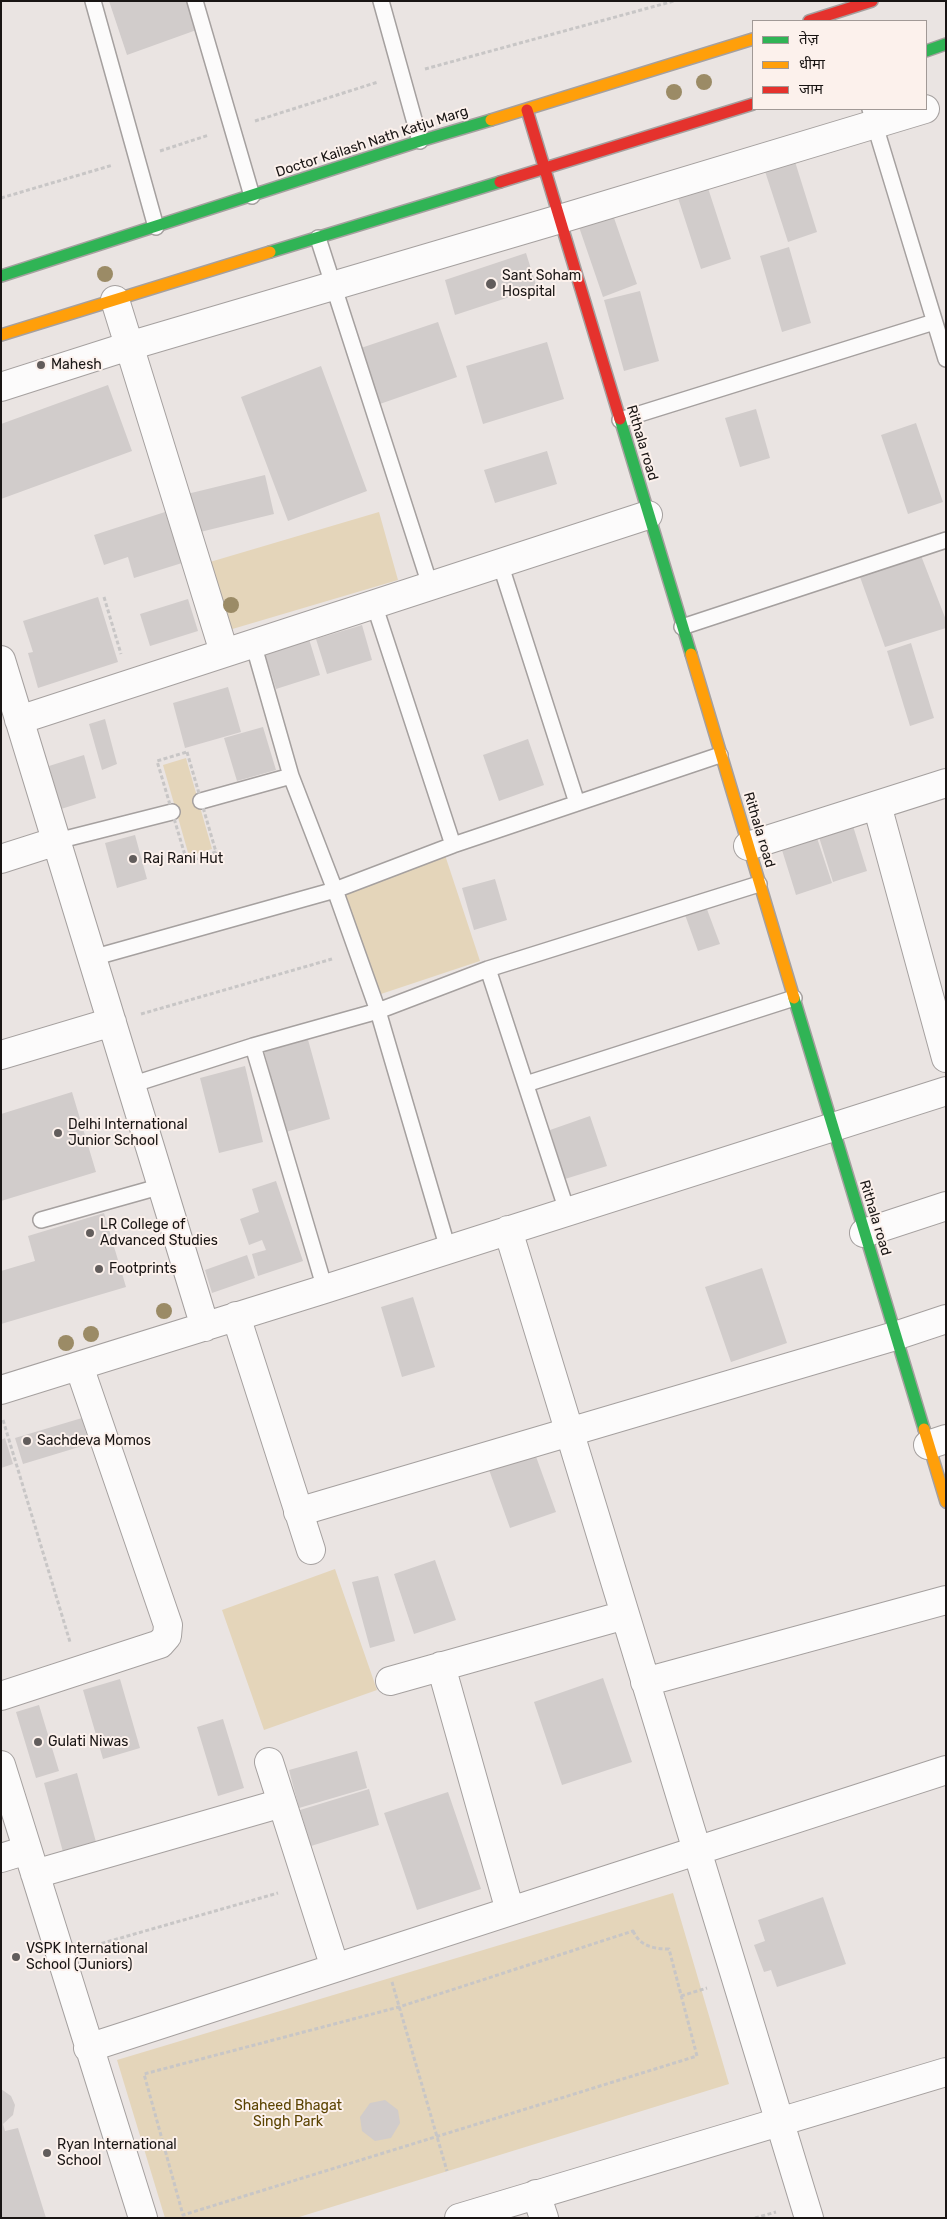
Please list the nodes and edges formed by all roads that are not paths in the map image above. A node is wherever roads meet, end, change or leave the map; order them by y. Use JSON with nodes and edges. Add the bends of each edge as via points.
{"nodes":[{"id":1,"x":93,"y":1,"type":"edge"},
{"id":2,"x":194,"y":1,"type":"edge"},
{"id":3,"x":381,"y":1,"type":"edge"},
{"id":4,"x":872,"y":1,"type":"edge"},
{"id":5,"x":812,"y":20,"type":"edge"},
{"id":6,"x":752,"y":39,"type":"edge"},
{"id":7,"x":946,"y":44,"type":"edge"},
{"id":8,"x":927,"y":51,"type":"edge"},
{"id":9,"x":946,"y":102,"type":"edge"},
{"id":10,"x":752,"y":104,"type":"edge"},
{"id":11,"x":927,"y":108,"type":"edge"},
{"id":12,"x":527,"y":110,"type":"junction"},
{"id":13,"x":917,"y":110,"type":"edge"},
{"id":14,"x":872,"y":116,"type":"edge"},
{"id":15,"x":420,"y":141,"type":"junction"},
{"id":16,"x":544,"y":168,"type":"junction"},
{"id":17,"x":252,"y":196,"type":"junction"},
{"id":18,"x":560,"y":219,"type":"junction"},
{"id":19,"x":156,"y":227,"type":"junction"},
{"id":20,"x":318,"y":238,"type":"junction"},
{"id":21,"x":1,"y":276,"type":"edge"},
{"id":22,"x":334,"y":286,"type":"junction"},
{"id":23,"x":114,"y":300,"type":"junction"},
{"id":24,"x":934,"y":322,"type":"junction"},
{"id":25,"x":1,"y":335,"type":"edge"},
{"id":26,"x":129,"y":346,"type":"junction"},
{"id":27,"x":946,"y":360,"type":"edge"},
{"id":28,"x":1,"y":387,"type":"edge"},
{"id":29,"x":620,"y":420,"type":"junction"},
{"id":30,"x":648,"y":515,"type":"junction"},
{"id":31,"x":946,"y":540,"type":"edge"},
{"id":32,"x":500,"y":563,"type":"junction"},
{"id":33,"x":430,"y":585,"type":"junction"},
{"id":34,"x":374,"y":604,"type":"junction"},
{"id":35,"x":682,"y":627,"type":"junction"},
{"id":36,"x":253,"y":643,"type":"junction"},
{"id":37,"x":224,"y":652,"type":"junction"},
{"id":38,"x":3,"y":670,"type":"edge"},
{"id":39,"x":19,"y":720,"type":"junction"},
{"id":40,"x":720,"y":754,"type":"junction"},
{"id":41,"x":291,"y":776,"type":"junction"},
{"id":42,"x":946,"y":783,"type":"edge"},
{"id":43,"x":202,"y":801,"type":"dead end"},
{"id":44,"x":577,"y":803,"type":"junction"},
{"id":45,"x":878,"y":805,"type":"junction"},
{"id":46,"x":172,"y":812,"type":"dead end"},
{"id":47,"x":57,"y":841,"type":"junction"},
{"id":48,"x":454,"y":845,"type":"junction"},
{"id":49,"x":748,"y":846,"type":"junction"},
{"id":50,"x":1,"y":859,"type":"edge"},
{"id":51,"x":759,"y":884,"type":"junction"},
{"id":52,"x":336,"y":890,"type":"junction"},
{"id":53,"x":92,"y":958,"type":"junction"},
{"id":54,"x":488,"y":969,"type":"junction"},
{"id":55,"x":794,"y":998,"type":"junction"},
{"id":56,"x":378,"y":1011,"type":"junction"},
{"id":57,"x":112,"y":1022,"type":"junction"},
{"id":58,"x":253,"y":1046,"type":"junction"},
{"id":59,"x":1,"y":1055,"type":"edge"},
{"id":60,"x":946,"y":1058,"type":"edge"},
{"id":61,"x":526,"y":1084,"type":"junction"},
{"id":62,"x":131,"y":1085,"type":"junction"},
{"id":63,"x":946,"y":1091,"type":"edge"},
{"id":64,"x":832,"y":1127,"type":"junction"},
{"id":65,"x":162,"y":1186,"type":"junction"},
{"id":66,"x":946,"y":1206,"type":"edge"},
{"id":67,"x":567,"y":1211,"type":"junction"},
{"id":68,"x":41,"y":1220,"type":"dead end"},
{"id":69,"x":508,"y":1230,"type":"junction"},
{"id":70,"x":864,"y":1233,"type":"junction"},
{"id":71,"x":448,"y":1249,"type":"junction"},
{"id":72,"x":325,"y":1290,"type":"junction"},
{"id":73,"x":236,"y":1316,"type":"junction"},
{"id":74,"x":946,"y":1319,"type":"edge"},
{"id":75,"x":205,"y":1327,"type":"junction"},
{"id":76,"x":895,"y":1336,"type":"junction"},
{"id":77,"x":79,"y":1366,"type":"junction"},
{"id":78,"x":1,"y":1390,"type":"edge"},
{"id":79,"x":570,"y":1432,"type":"junction"},
{"id":80,"x":937,"y":1442,"type":"edge"},
{"id":81,"x":945,"y":1500,"type":"edge"},
{"id":82,"x":298,"y":1512,"type":"junction"},
{"id":83,"x":311,"y":1550,"type":"dead end"},
{"id":84,"x":946,"y":1600,"type":"edge"},
{"id":85,"x":625,"y":1615,"type":"junction"},
{"id":86,"x":441,"y":1666,"type":"junction"},
{"id":87,"x":390,"y":1680,"type":"dead end"},
{"id":88,"x":645,"y":1682,"type":"junction"},
{"id":89,"x":1,"y":1696,"type":"edge"},
{"id":90,"x":268,"y":1762,"type":"dead end"},
{"id":91,"x":1,"y":1765,"type":"edge"},
{"id":92,"x":946,"y":1770,"type":"edge"},
{"id":93,"x":282,"y":1803,"type":"junction"},
{"id":94,"x":696,"y":1850,"type":"junction"},
{"id":95,"x":1,"y":1858,"type":"edge"},
{"id":96,"x":31,"y":1862,"type":"junction"},
{"id":97,"x":510,"y":1911,"type":"junction"},
{"id":98,"x":335,"y":1968,"type":"junction"},
{"id":99,"x":88,"y":2048,"type":"junction"},
{"id":100,"x":946,"y":2072,"type":"edge"},
{"id":101,"x":779,"y":2122,"type":"junction"},
{"id":102,"x":540,"y":2206,"type":"edge"},
{"id":103,"x":143,"y":2218,"type":"edge"},
{"id":104,"x":458,"y":2218,"type":"edge"},
{"id":105,"x":809,"y":2218,"type":"edge"}],
"edges":[{"from":1,"to":19,"type":"lane"},
{"from":2,"to":17,"type":"lane"},
{"from":3,"to":15,"type":"lane"},
{"from":4,"to":5,"type":"main road"},
{"from":6,"to":12,"type":"main road","name":"Doctor Kailash Nath Katju Marg"},
{"from":7,"to":8,"type":"main road"},
{"from":9,"to":11,"type":"street"},
{"from":10,"to":16,"type":"main road"},
{"from":12,"to":15,"type":"main road","name":"Doctor Kailash Nath Katju Marg"},
{"from":12,"to":16,"type":"main road","name":"Rithala road"},
{"from":13,"to":14,"type":"street"},
{"from":14,"to":18,"type":"street"},
{"from":14,"to":24,"type":"lane"},
{"from":15,"to":17,"type":"main road","name":"Doctor Kailash Nath Katju Marg"},
{"from":16,"to":18,"type":"main road","name":"Rithala road"},
{"from":16,"to":20,"type":"main road"},
{"from":17,"to":19,"type":"main road","name":"Doctor Kailash Nath Katju Marg"},
{"from":18,"to":22,"type":"street"},
{"from":18,"to":29,"type":"main road","name":"Rithala road"},
{"from":19,"to":21,"type":"main road","name":"Doctor Kailash Nath Katju Marg"},
{"from":20,"to":22,"type":"lane"},
{"from":20,"to":23,"type":"main road"},
{"from":22,"to":26,"type":"street"},
{"from":22,"to":33,"type":"lane"},
{"from":23,"to":25,"type":"main road"},
{"from":23,"to":26,"type":"street"},
{"from":24,"to":27,"type":"lane"},
{"from":24,"to":29,"type":"lane"},
{"from":26,"to":28,"type":"street"},
{"from":26,"to":37,"type":"street"},
{"from":29,"to":30,"type":"main road","name":"Rithala road"},
{"from":30,"to":32,"type":"street"},
{"from":30,"to":35,"type":"main road","name":"Rithala road"},
{"from":31,"to":35,"type":"lane"},
{"from":32,"to":33,"type":"street"},
{"from":32,"to":44,"type":"lane"},
{"from":33,"to":34,"type":"street"},
{"from":34,"to":36,"type":"street"},
{"from":34,"to":48,"type":"lane"},
{"from":35,"to":40,"type":"main road","name":"Rithala road"},
{"from":36,"to":37,"type":"street"},
{"from":36,"to":41,"type":"lane"},
{"from":37,"to":39,"type":"street"},
{"from":38,"to":39,"type":"street"},
{"from":39,"to":47,"type":"street"},
{"from":40,"to":44,"type":"lane"},
{"from":40,"to":49,"type":"main road","name":"Rithala road"},
{"from":41,"to":43,"type":"lane"},
{"from":41,"to":52,"type":"lane"},
{"from":42,"to":45,"type":"street"},
{"from":44,"to":48,"type":"lane"},
{"from":45,"to":49,"type":"street"},
{"from":45,"to":60,"type":"street"},
{"from":46,"to":47,"type":"lane"},
{"from":47,"to":50,"type":"street"},
{"from":47,"to":53,"type":"street"},
{"from":48,"to":52,"type":"lane"},
{"from":49,"to":51,"type":"main road","name":"Rithala road"},
{"from":51,"to":54,"type":"lane"},
{"from":51,"to":55,"type":"main road","name":"Rithala road"},
{"from":52,"to":53,"type":"lane"},
{"from":52,"to":56,"type":"lane"},
{"from":53,"to":57,"type":"street"},
{"from":54,"to":56,"type":"lane"},
{"from":54,"to":61,"type":"lane"},
{"from":55,"to":61,"type":"lane"},
{"from":55,"to":64,"type":"main road","name":"Rithala road"},
{"from":56,"to":58,"type":"lane"},
{"from":56,"to":71,"type":"lane"},
{"from":57,"to":59,"type":"street"},
{"from":57,"to":62,"type":"street"},
{"from":58,"to":62,"type":"lane"},
{"from":58,"to":72,"type":"lane"},
{"from":61,"to":67,"type":"lane"},
{"from":62,"to":65,"type":"street"},
{"from":63,"to":64,"type":"street"},
{"from":64,"to":67,"type":"street"},
{"from":64,"to":70,"type":"main road","name":"Rithala road"},
{"from":65,"to":68,"type":"lane"},
{"from":65,"to":75,"type":"street"},
{"from":66,"to":70,"type":"street"},
{"from":67,"to":69,"type":"street"},
{"from":69,"to":71,"type":"street"},
{"from":69,"to":79,"type":"street"},
{"from":70,"to":76,"type":"main road","name":"Rithala road"},
{"from":71,"to":72,"type":"street"},
{"from":72,"to":73,"type":"street"},
{"from":73,"to":75,"type":"street"},
{"from":73,"to":82,"type":"street"},
{"from":74,"to":76,"type":"street"},
{"from":75,"to":77,"type":"street"},
{"from":76,"to":79,"type":"street"},
{"from":76,"to":80,"type":"main road","name":"Rithala road"},
{"from":77,"to":78,"type":"street"},
{"from":77,"to":89,"type":"street","via":[[168,1625],[167,1636],[160,1644]]},
{"from":79,"to":82,"type":"street"},
{"from":79,"to":85,"type":"street"},
{"from":80,"to":81,"type":"main road","name":"Rithala road"},
{"from":82,"to":83,"type":"street"},
{"from":84,"to":88,"type":"street"},
{"from":85,"to":86,"type":"street"},
{"from":85,"to":88,"type":"street"},
{"from":86,"to":87,"type":"street"},
{"from":86,"to":97,"type":"street"},
{"from":88,"to":94,"type":"street"},
{"from":90,"to":93,"type":"street"},
{"from":91,"to":96,"type":"street"},
{"from":92,"to":94,"type":"street"},
{"from":93,"to":96,"type":"street"},
{"from":93,"to":98,"type":"street"},
{"from":94,"to":97,"type":"street"},
{"from":94,"to":101,"type":"street"},
{"from":95,"to":96,"type":"street"},
{"from":96,"to":99,"type":"street"},
{"from":97,"to":98,"type":"street"},
{"from":98,"to":99,"type":"street"},
{"from":99,"to":103,"type":"street"},
{"from":100,"to":101,"type":"street"},
{"from":101,"to":102,"type":"street"},
{"from":101,"to":105,"type":"street"},
{"from":102,"to":104,"type":"street"}]}
